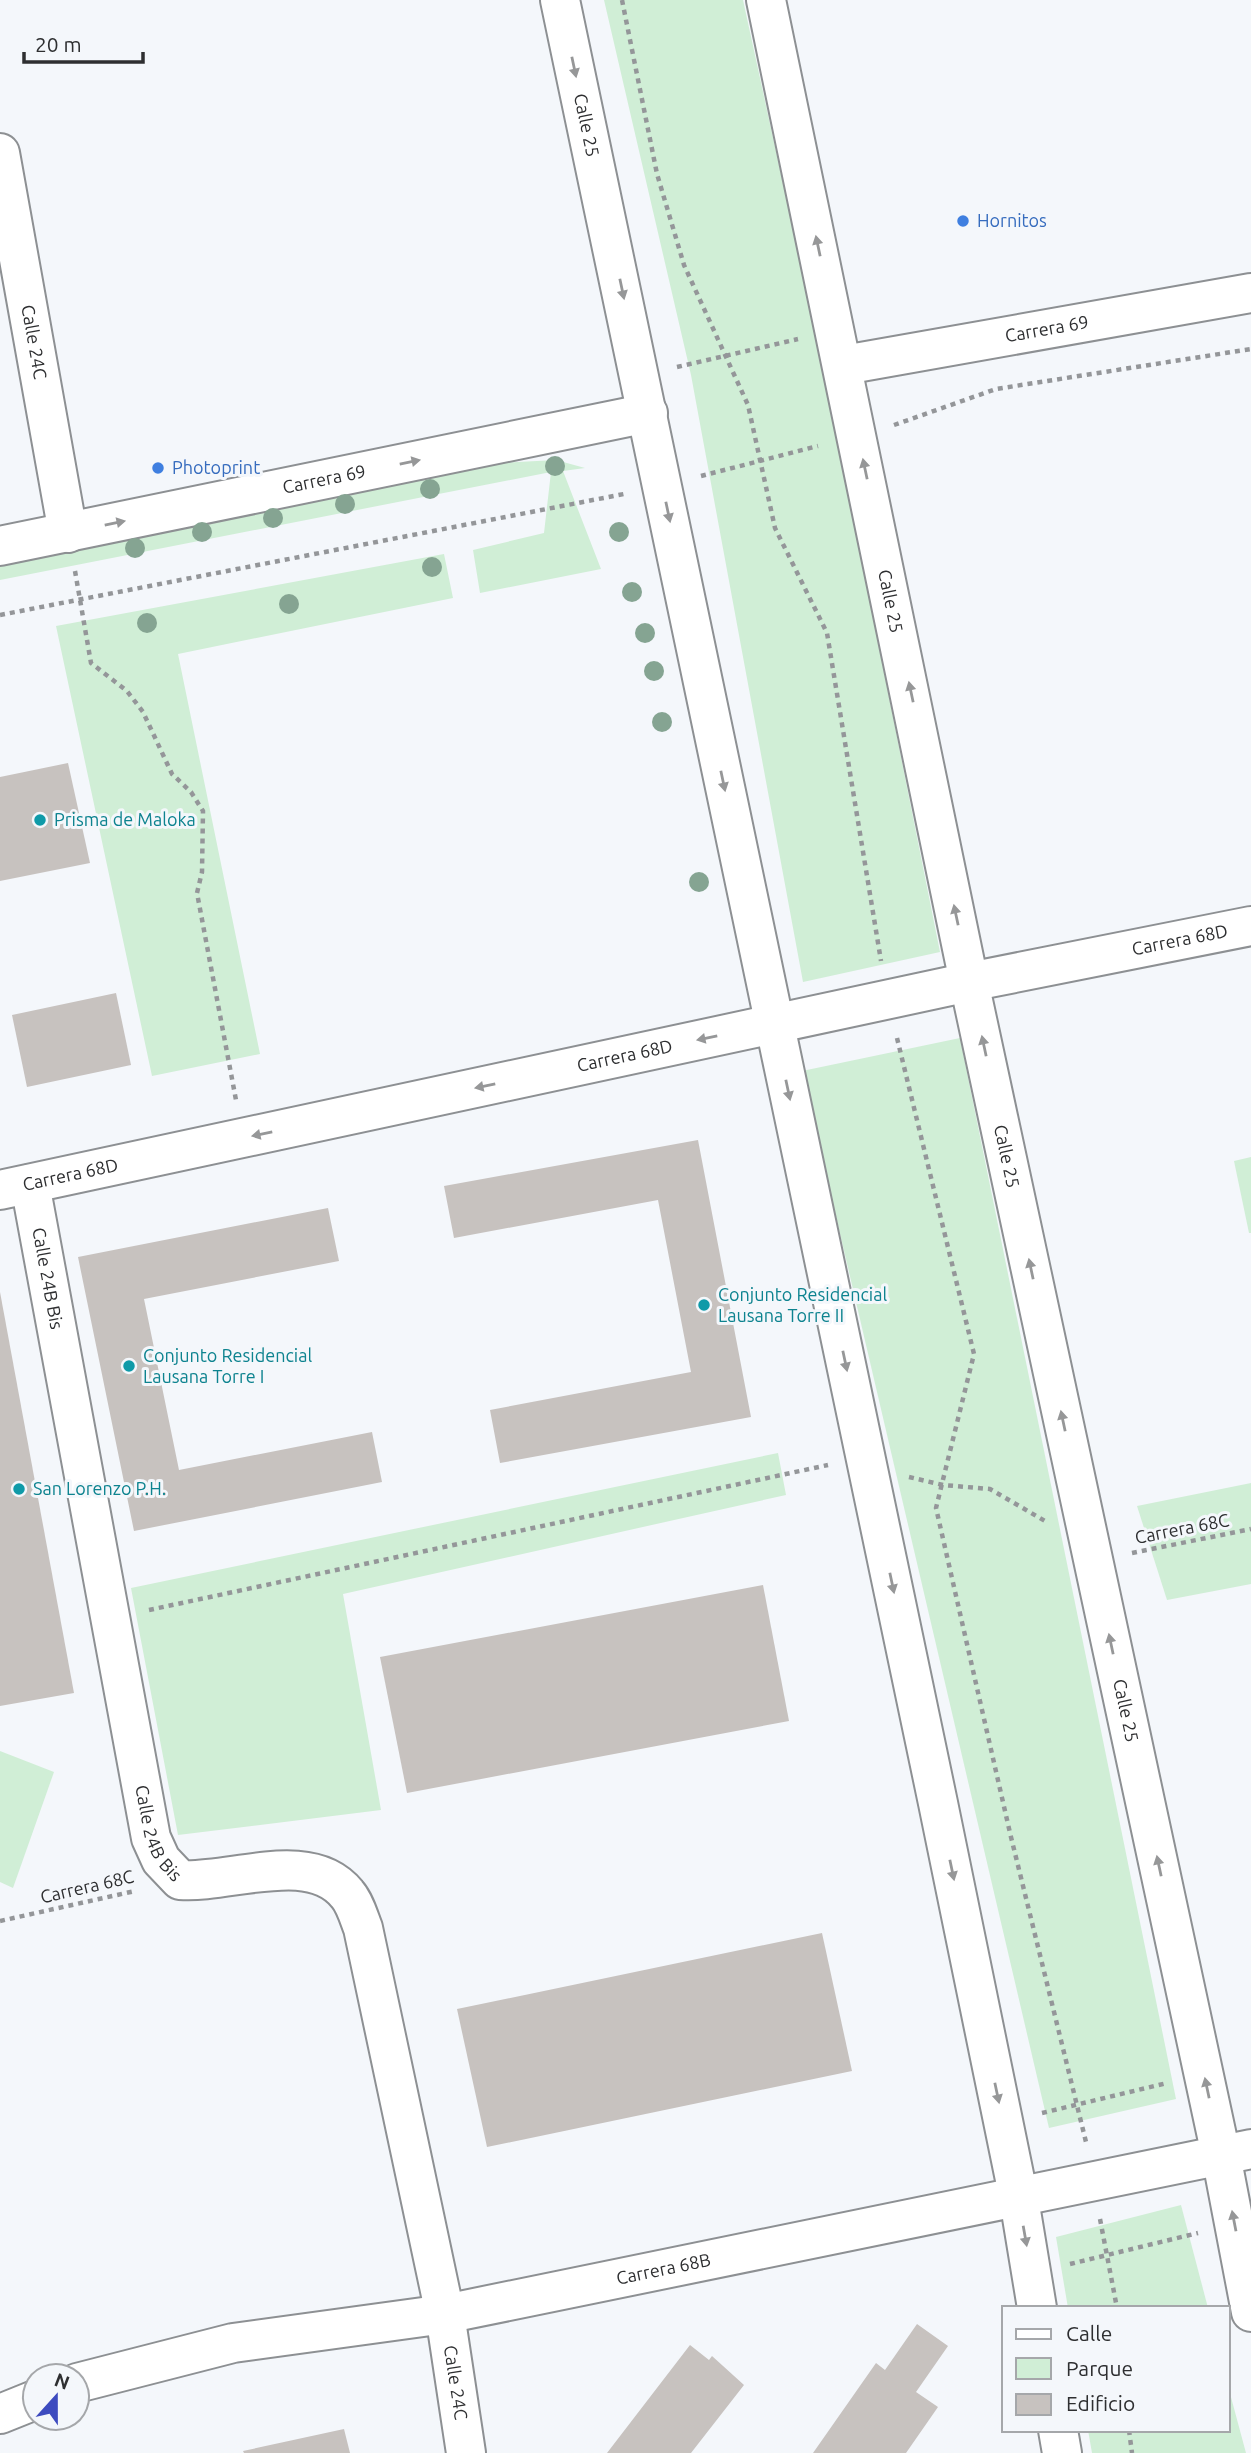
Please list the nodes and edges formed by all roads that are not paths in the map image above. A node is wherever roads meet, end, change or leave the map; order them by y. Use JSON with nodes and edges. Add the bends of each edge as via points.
{"nodes":[{"id":1,"x":560,"y":0,"type":"edge"},
{"id":2,"x":766,"y":0,"type":"edge"},
{"id":3,"x":0,"y":153,"type":"edge"},
{"id":4,"x":1251,"y":293,"type":"edge"},
{"id":5,"x":840,"y":347,"type":"junction"},
{"id":6,"x":648,"y":413,"type":"junction"},
{"id":7,"x":68,"y":533,"type":"junction"},
{"id":8,"x":0,"y":545,"type":"edge"},
{"id":9,"x":1251,"y":926,"type":"edge"},
{"id":10,"x":970,"y":982,"type":"junction"},
{"id":11,"x":774,"y":1023,"type":"junction"},
{"id":12,"x":15,"y":1187,"type":"edge"},
{"id":13,"x":1236,"y":2152,"type":"edge"},
{"id":14,"x":1019,"y":2199,"type":"junction"},
{"id":15,"x":1034,"y":2290,"type":"edge"},
{"id":16,"x":1251,"y":2312,"type":"edge"},
{"id":17,"x":445,"y":2314,"type":"junction"},
{"id":18,"x":91,"y":2379,"type":"edge"},
{"id":19,"x":21,"y":2406,"type":"edge"},
{"id":20,"x":0,"y":2414,"type":"edge"},
{"id":21,"x":1058,"y":2432,"type":"edge"},
{"id":22,"x":466,"y":2453,"type":"edge"},
{"id":23,"x":1062,"y":2453,"type":"edge"}],
"edges":[{"from":1,"to":6,"type":"street","name":"Calle 25","one_way":true},
{"from":5,"to":2,"type":"street","name":"Calle 25","one_way":true},
{"from":3,"to":7,"type":"street","name":"Calle 24C"},
{"from":4,"to":5,"type":"street","name":"Carrera 69"},
{"from":10,"to":5,"type":"street","name":"Calle 25","one_way":true},
{"from":7,"to":6,"type":"street","name":"Carrera 69","one_way":true},
{"from":6,"to":11,"type":"street","name":"Calle 25","one_way":true},
{"from":7,"to":8,"type":"street","name":"Carrera 69"},
{"from":9,"to":10,"type":"street","name":"Carrera 68D"},
{"from":10,"to":11,"type":"street","name":"Carrera 68D"},
{"from":13,"to":10,"type":"street","name":"Calle 25","one_way":true,"via":[[1204,2075],[1105,1554]]},
{"from":11,"to":12,"type":"street","name":"Carrera 68D","one_way":true},
{"from":11,"to":14,"type":"street","name":"Calle 25","one_way":true},
{"from":12,"to":17,"type":"street","name":"Calle 24B Bis","via":[[111,1618],[151,1838],[161,1860],[180,1880],[202,1882],[279,1870],[306,1872],[327,1876],[348,1894],[363,1928]]},
{"from":13,"to":14,"type":"street","name":"Carrera 68B"},
{"from":16,"to":13,"type":"street","name":"Calle 25","one_way":true,"via":[[1234,2224]]},
{"from":14,"to":15,"type":"street","name":"Calle 25","one_way":true},
{"from":14,"to":17,"type":"street","name":"Carrera 68B"},
{"from":17,"to":18,"type":"street","name":"Carrera 68B","via":[[233,2343]]},
{"from":17,"to":22,"type":"street","name":"Calle 24C"},
{"from":19,"to":20,"type":"street"},
{"from":21,"to":23,"type":"street"}]}
